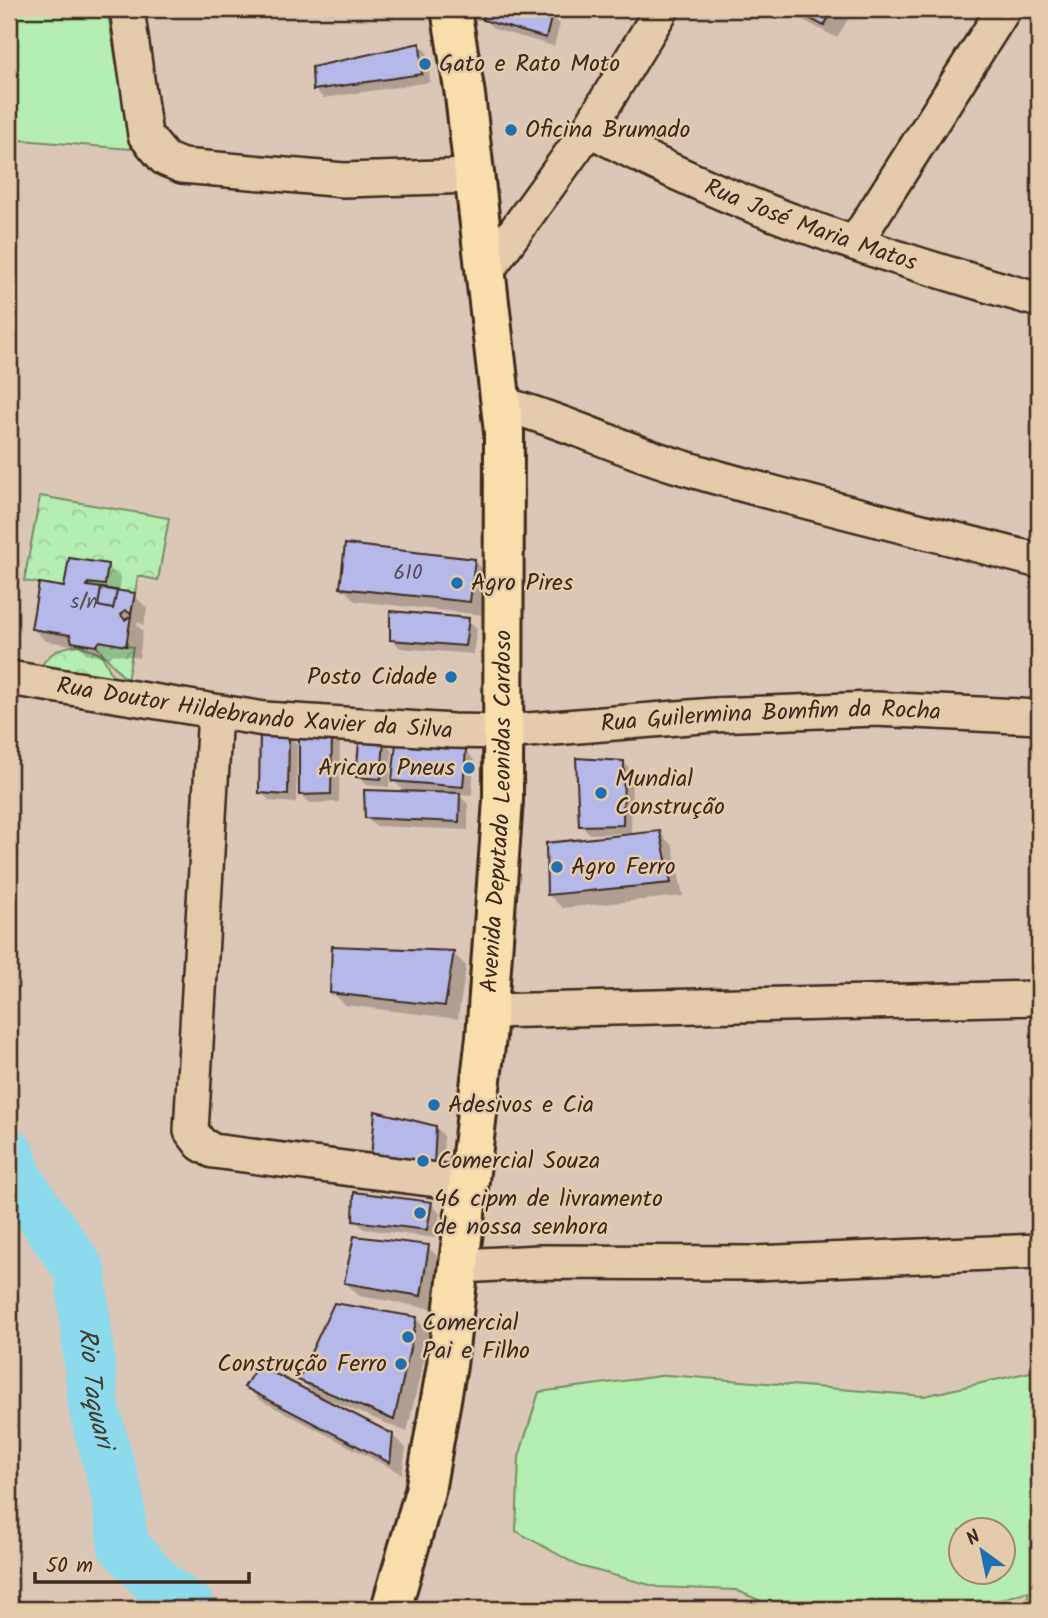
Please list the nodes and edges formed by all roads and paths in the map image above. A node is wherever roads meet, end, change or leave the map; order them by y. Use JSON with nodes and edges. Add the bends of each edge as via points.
{"nodes":[{"id":1,"x":127,"y":9,"type":"edge"},
{"id":2,"x":451,"y":9,"type":"edge"},
{"id":3,"x":663,"y":9,"type":"edge"},
{"id":4,"x":1004,"y":9,"type":"edge"},
{"id":5,"x":589,"y":129,"type":"junction"},
{"id":6,"x":473,"y":176,"type":"junction"},
{"id":7,"x":855,"y":243,"type":"junction"},
{"id":8,"x":486,"y":272,"type":"junction"},
{"id":9,"x":1039,"y":300,"type":"edge"},
{"id":10,"x":502,"y":404,"type":"junction"},
{"id":11,"x":1039,"y":561,"type":"edge"},
{"id":12,"x":9,"y":677,"type":"edge"},
{"id":13,"x":215,"y":712,"type":"junction"},
{"id":14,"x":1039,"y":717,"type":"edge"},
{"id":15,"x":504,"y":732,"type":"junction"},
{"id":16,"x":1039,"y":998,"type":"edge"},
{"id":17,"x":487,"y":1011,"type":"junction"},
{"id":18,"x":468,"y":1184,"type":"junction"},
{"id":19,"x":1039,"y":1251,"type":"edge"},
{"id":20,"x":460,"y":1266,"type":"junction"},
{"id":21,"x":391,"y":1609,"type":"edge"}],
"edges":[{"from":1,"to":6,"type":"street","via":[[145,135],[165,159],[182,166],[344,180]]},
{"from":2,"to":6,"type":"main road","name":"Avenida Deputado Leonidas Cardoso"},
{"from":3,"to":5,"type":"street"},
{"from":4,"to":7,"type":"street"},
{"from":5,"to":7,"type":"street","name":"Rua José Maria Matos","via":[[702,186]]},
{"from":5,"to":8,"type":"street"},
{"from":6,"to":8,"type":"main road","name":"Avenida Deputado Leonidas Cardoso"},
{"from":7,"to":9,"type":"street","name":"Rua José Maria Matos"},
{"from":8,"to":10,"type":"main road","name":"Avenida Deputado Leonidas Cardoso"},
{"from":10,"to":11,"type":"street","via":[[545,416],[632,453],[791,500]]},
{"from":10,"to":15,"type":"main road","name":"Avenida Deputado Leonidas Cardoso"},
{"from":12,"to":13,"type":"street","name":"Rua Doutor Hildebrando Xavier da Silva"},
{"from":13,"to":15,"type":"street","name":"Rua Doutor Hildebrando Xavier da Silva","via":[[299,722]]},
{"from":13,"to":18,"type":"street","via":[[191,1131],[213,1151]]},
{"from":14,"to":15,"type":"street","name":"Rua Guilermina Bomfim da Rocha","via":[[876,709],[714,715]]},
{"from":15,"to":17,"type":"main road","name":"Avenida Deputado Leonidas Cardoso","via":[[500,864]]},
{"from":16,"to":17,"type":"street"},
{"from":17,"to":18,"type":"main road","name":"Avenida Deputado Leonidas Cardoso"},
{"from":18,"to":20,"type":"main road","name":"Avenida Deputado Leonidas Cardoso"},
{"from":19,"to":20,"type":"street","via":[[755,1263]]},
{"from":20,"to":21,"type":"main road","name":"Avenida Deputado Leonidas Cardoso","via":[[425,1491]]}]}
